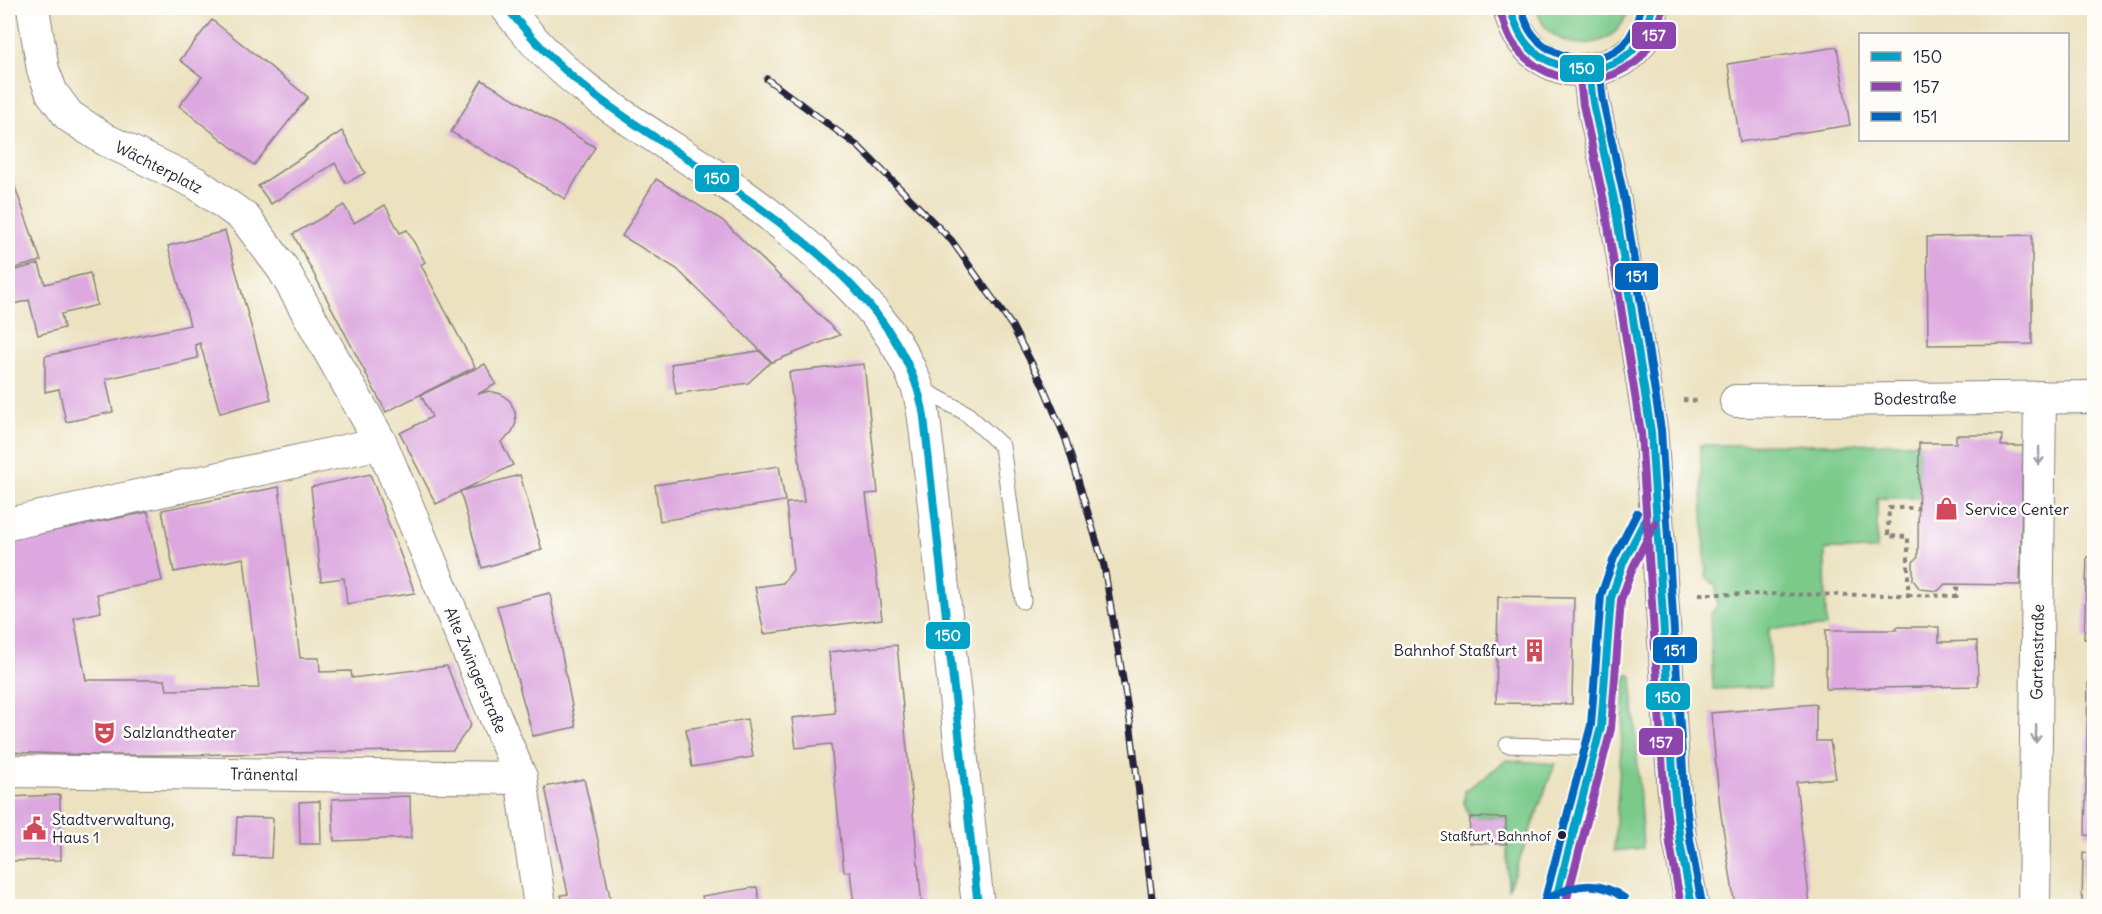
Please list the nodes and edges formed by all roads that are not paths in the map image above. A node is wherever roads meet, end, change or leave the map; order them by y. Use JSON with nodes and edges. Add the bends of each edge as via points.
{"nodes":[{"id":1,"x":33,"y":8,"type":"edge"},
{"id":2,"x":507,"y":8,"type":"edge"},
{"id":3,"x":1510,"y":8,"type":"edge"},
{"id":4,"x":1652,"y":8,"type":"edge"},
{"id":5,"x":1588,"y":70,"type":"junction"},
{"id":6,"x":917,"y":386,"type":"junction"},
{"id":7,"x":2040,"y":397,"type":"junction"},
{"id":8,"x":2094,"y":397,"type":"edge"},
{"id":9,"x":1736,"y":400,"type":"road end"},
{"id":10,"x":381,"y":443,"type":"junction"},
{"id":11,"x":1656,"y":500,"type":"junction"},
{"id":12,"x":8,"y":524,"type":"edge"},
{"id":13,"x":1023,"y":601,"type":"dead end"},
{"id":14,"x":1507,"y":745,"type":"dead end"},
{"id":15,"x":1595,"y":748,"type":"junction"},
{"id":16,"x":8,"y":771,"type":"edge"},
{"id":17,"x":521,"y":778,"type":"junction"},
{"id":18,"x":540,"y":906,"type":"edge"},
{"id":19,"x":978,"y":906,"type":"edge"},
{"id":20,"x":1555,"y":906,"type":"edge"},
{"id":21,"x":1618,"y":906,"type":"edge"},
{"id":22,"x":1692,"y":906,"type":"edge"},
{"id":23,"x":2034,"y":906,"type":"edge"}],
"edges":[{"from":1,"to":10,"type":"street","name":"Wächterplatz","via":[[43,70],[52,93],[69,116],[106,140],[196,183],[245,218],[283,269]]},
{"from":2,"to":6,"type":"street","via":[[540,49],[575,82],[716,176],[815,251],[863,298],[898,343]]},
{"from":3,"to":5,"type":"main road","via":[[1518,33],[1536,55],[1561,67]]},
{"from":4,"to":5,"type":"main road","via":[[1647,28],[1629,52],[1603,67]]},
{"from":5,"to":11,"type":"main road","via":[[1647,400]]},
{"from":6,"to":13,"type":"lane","via":[[966,413],[1002,446]]},
{"from":6,"to":19,"type":"street","via":[[928,451]]},
{"from":7,"to":8,"type":"street","name":"Bodestraße"},
{"from":7,"to":9,"type":"street","name":"Bodestraße"},
{"from":7,"to":23,"type":"street","name":"Gartenstraße","one_way":true},
{"from":10,"to":12,"type":"street"},
{"from":10,"to":17,"type":"street","name":"Alte Zwingerstraße"},
{"from":11,"to":15,"type":"lane","via":[[1623,562],[1611,598],[1601,727]]},
{"from":11,"to":22,"type":"main road","via":[[1676,805]]},
{"from":14,"to":15,"type":"lane"},
{"from":15,"to":20,"type":"lane"},
{"from":16,"to":17,"type":"street","name":"Tränental"},
{"from":17,"to":18,"type":"street","name":"Alte Zwingerstraße"},
{"from":20,"to":21,"type":"lane","via":[[1570,897],[1589,894],[1609,898]]}]}
